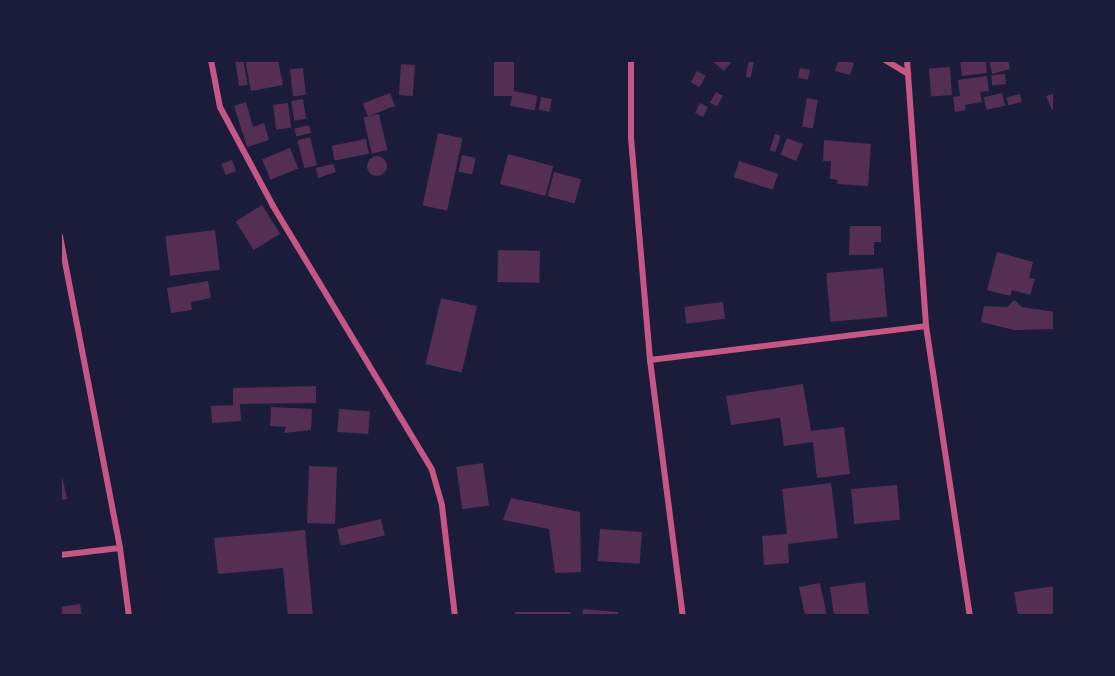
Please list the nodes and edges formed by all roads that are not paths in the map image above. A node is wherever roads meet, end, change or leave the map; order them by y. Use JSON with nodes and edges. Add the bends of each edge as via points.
{"nodes":[{"id":1,"x":211,"y":60,"type":"edge"},
{"id":2,"x":631,"y":60,"type":"edge"},
{"id":3,"x":885,"y":60,"type":"edge"},
{"id":4,"x":907,"y":60,"type":"edge"},
{"id":5,"x":908,"y":74,"type":"junction"},
{"id":6,"x":60,"y":236,"type":"edge"},
{"id":7,"x":926,"y":326,"type":"junction"},
{"id":8,"x":650,"y":360,"type":"junction"},
{"id":9,"x":120,"y":548,"type":"junction"},
{"id":10,"x":60,"y":555,"type":"edge"},
{"id":11,"x":129,"y":616,"type":"edge"},
{"id":12,"x":455,"y":616,"type":"edge"},
{"id":13,"x":683,"y":616,"type":"edge"},
{"id":14,"x":970,"y":616,"type":"edge"}],
"edges":[{"from":1,"to":12,"type":"street","via":[[220,108],[432,470],[442,506]]},
{"from":2,"to":8,"type":"street","via":[[631,138]]},
{"from":3,"to":5,"type":"street"},
{"from":4,"to":5,"type":"street"},
{"from":5,"to":7,"type":"street"},
{"from":6,"to":9,"type":"street"},
{"from":7,"to":8,"type":"street"},
{"from":7,"to":14,"type":"street"},
{"from":8,"to":13,"type":"street"},
{"from":9,"to":10,"type":"street"},
{"from":9,"to":11,"type":"street"}]}
